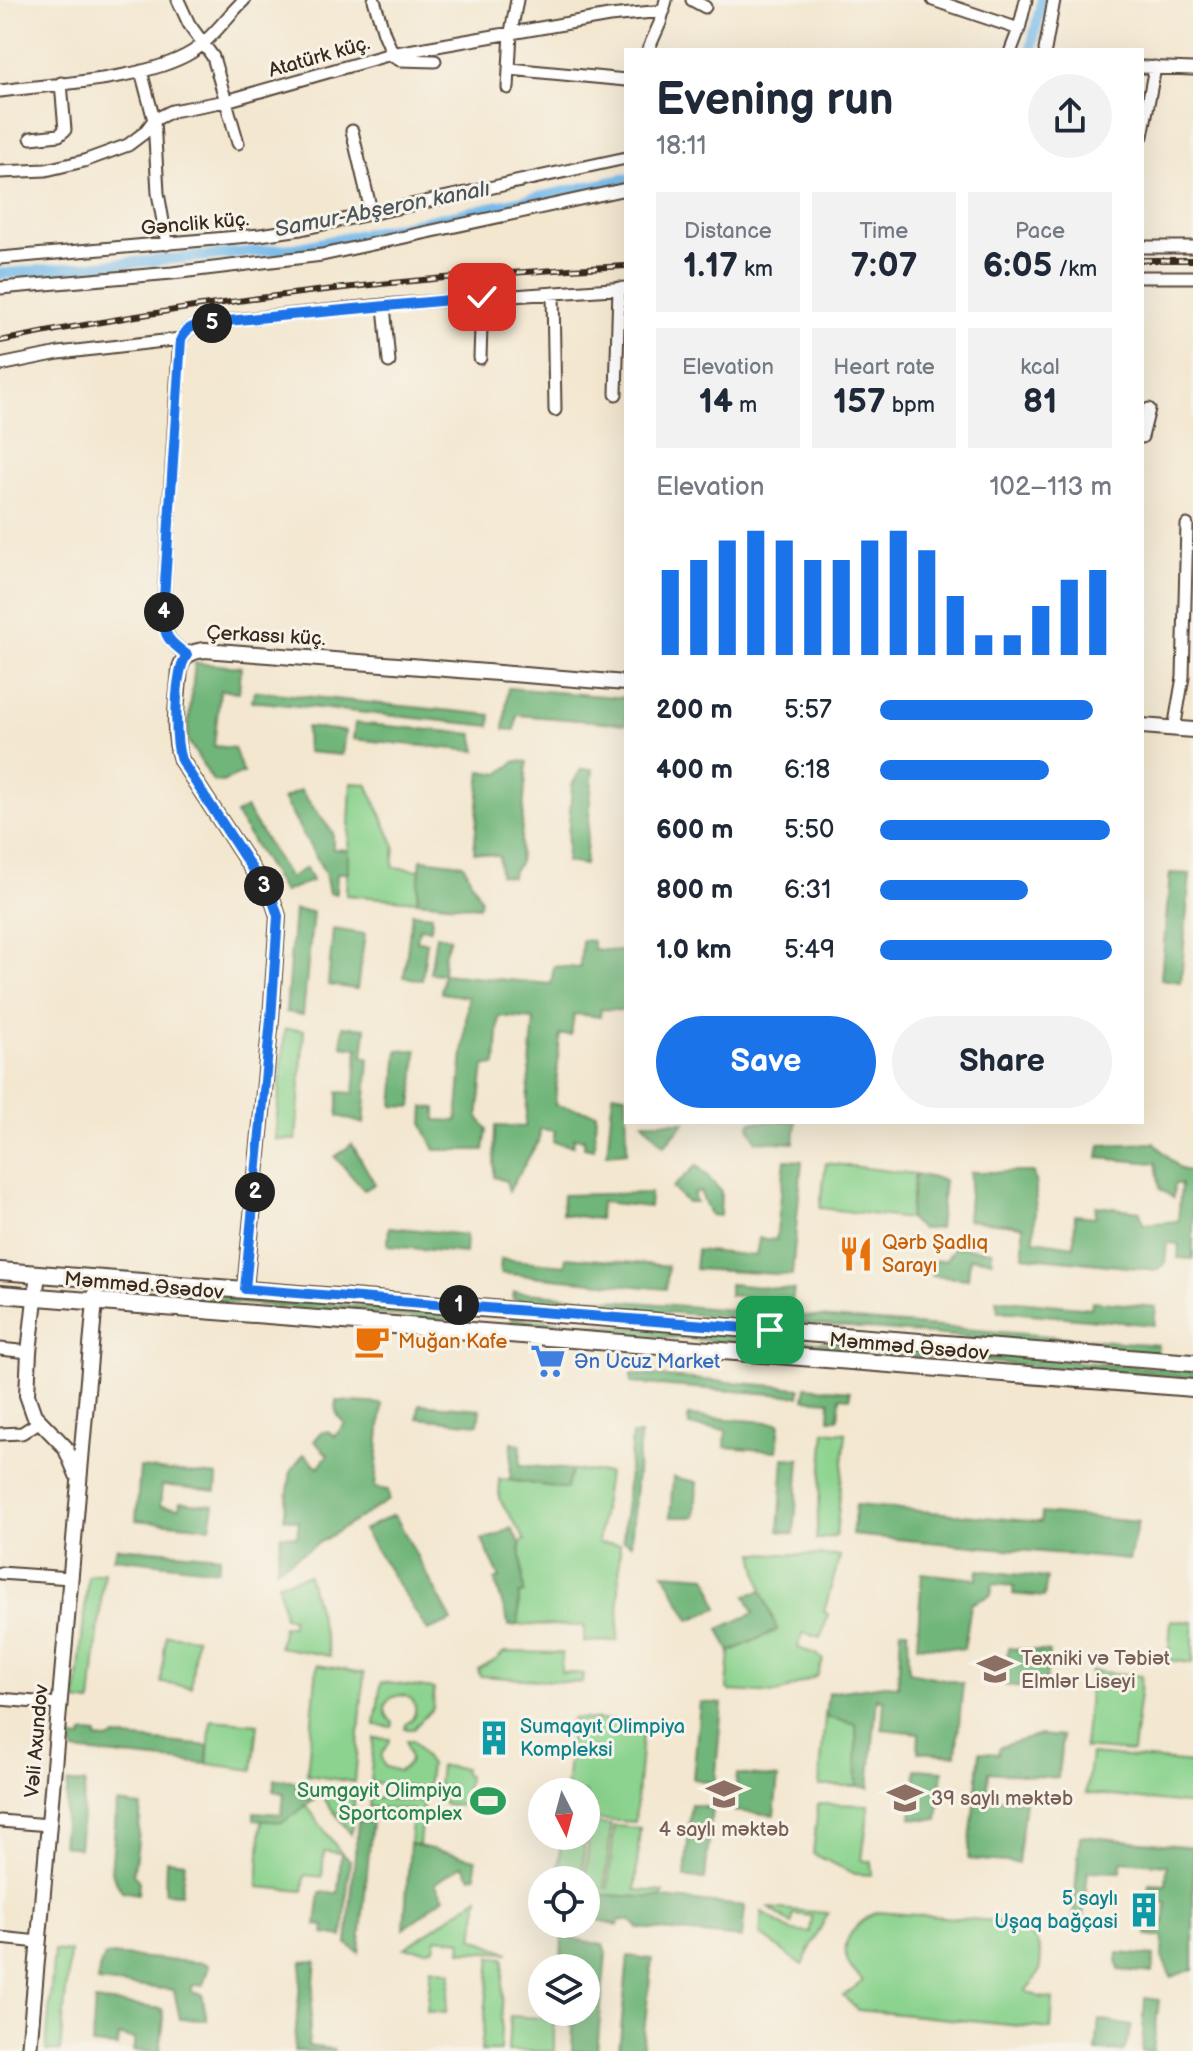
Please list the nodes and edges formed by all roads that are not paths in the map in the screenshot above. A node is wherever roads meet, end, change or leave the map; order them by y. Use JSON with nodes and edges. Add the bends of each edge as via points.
{"nodes":[{"id":1,"x":178,"y":0,"type":"edge"},
{"id":2,"x":244,"y":0,"type":"edge"},
{"id":3,"x":374,"y":0,"type":"edge"},
{"id":4,"x":517,"y":0,"type":"edge"},
{"id":5,"x":692,"y":0,"type":"edge"},
{"id":6,"x":933,"y":0,"type":"edge"},
{"id":7,"x":1026,"y":0,"type":"edge"},
{"id":8,"x":1054,"y":0,"type":"edge"},
{"id":9,"x":665,"y":6,"type":"edge"},
{"id":10,"x":705,"y":7,"type":"dead end"},
{"id":11,"x":1019,"y":29,"type":"junction"},
{"id":12,"x":511,"y":32,"type":"junction"},
{"id":13,"x":204,"y":43,"type":"junction"},
{"id":14,"x":649,"y":48,"type":"edge"},
{"id":15,"x":1012,"y":48,"type":"edge"},
{"id":16,"x":1045,"y":48,"type":"edge"},
{"id":17,"x":391,"y":54,"type":"junction"},
{"id":18,"x":435,"y":61,"type":"dead end"},
{"id":19,"x":1144,"y":67,"type":"edge"},
{"id":20,"x":1155,"y":67,"type":"junction"},
{"id":21,"x":510,"y":69,"type":"junction"},
{"id":22,"x":1193,"y":69,"type":"edge"},
{"id":23,"x":141,"y":71,"type":"junction"},
{"id":24,"x":624,"y":80,"type":"edge"},
{"id":25,"x":61,"y":83,"type":"junction"},
{"id":26,"x":508,"y":88,"type":"dead end"},
{"id":27,"x":0,"y":91,"type":"edge"},
{"id":28,"x":226,"y":101,"type":"junction"},
{"id":29,"x":154,"y":120,"type":"junction"},
{"id":30,"x":1144,"y":125,"type":"edge"},
{"id":31,"x":352,"y":131,"type":"dead end"},
{"id":32,"x":31,"y":138,"type":"dead end"},
{"id":33,"x":238,"y":143,"type":"dead end"},
{"id":34,"x":624,"y":158,"type":"edge"},
{"id":35,"x":0,"y":172,"type":"edge"},
{"id":36,"x":624,"y":189,"type":"edge"},
{"id":37,"x":372,"y":215,"type":"junction"},
{"id":38,"x":167,"y":244,"type":"junction"},
{"id":39,"x":1144,"y":247,"type":"edge"},
{"id":40,"x":1193,"y":247,"type":"edge"},
{"id":41,"x":0,"y":258,"type":"edge"},
{"id":42,"x":1144,"y":277,"type":"edge"},
{"id":43,"x":1193,"y":277,"type":"edge"},
{"id":44,"x":0,"y":288,"type":"edge"},
{"id":45,"x":622,"y":288,"type":"edge"},
{"id":46,"x":553,"y":293,"type":"junction"},
{"id":47,"x":482,"y":297,"type":"junction"},
{"id":48,"x":384,"y":305,"type":"junction"},
{"id":49,"x":181,"y":339,"type":"junction"},
{"id":50,"x":480,"y":358,"type":"dead end"},
{"id":51,"x":389,"y":362,"type":"dead end"},
{"id":52,"x":0,"y":365,"type":"edge"},
{"id":53,"x":616,"y":394,"type":"dead end"},
{"id":54,"x":1149,"y":409,"type":"dead end"},
{"id":55,"x":555,"y":410,"type":"dead end"},
{"id":56,"x":1144,"y":429,"type":"edge"},
{"id":57,"x":1187,"y":525,"type":"dead end"},
{"id":58,"x":187,"y":655,"type":"junction"},
{"id":59,"x":624,"y":683,"type":"edge"},
{"id":60,"x":1144,"y":726,"type":"edge"},
{"id":61,"x":1174,"y":729,"type":"junction"},
{"id":62,"x":1193,"y":730,"type":"edge"},
{"id":63,"x":0,"y":1271,"type":"edge"},
{"id":64,"x":38,"y":1273,"type":"junction"},
{"id":65,"x":97,"y":1278,"type":"junction"},
{"id":66,"x":245,"y":1289,"type":"junction"},
{"id":67,"x":0,"y":1294,"type":"edge"},
{"id":68,"x":35,"y":1296,"type":"junction"},
{"id":69,"x":95,"y":1302,"type":"junction"},
{"id":70,"x":0,"y":1349,"type":"edge"},
{"id":71,"x":29,"y":1352,"type":"junction"},
{"id":72,"x":1193,"y":1363,"type":"edge"},
{"id":73,"x":1193,"y":1388,"type":"edge"},
{"id":74,"x":85,"y":1417,"type":"junction"},
{"id":75,"x":39,"y":1422,"type":"junction"},
{"id":76,"x":52,"y":1432,"type":"junction"},
{"id":77,"x":0,"y":1434,"type":"edge"},
{"id":78,"x":78,"y":1481,"type":"junction"},
{"id":79,"x":0,"y":1573,"type":"edge"},
{"id":80,"x":70,"y":1578,"type":"junction"},
{"id":81,"x":0,"y":1699,"type":"edge"},
{"id":82,"x":59,"y":1704,"type":"junction"},
{"id":83,"x":0,"y":1821,"type":"edge"},
{"id":84,"x":49,"y":1825,"type":"junction"},
{"id":85,"x":0,"y":1938,"type":"edge"},
{"id":86,"x":39,"y":1942,"type":"junction"},
{"id":87,"x":29,"y":2051,"type":"edge"}],
"edges":[{"from":1,"to":13,"type":"street"},
{"from":2,"to":13,"type":"street"},
{"from":3,"to":17,"type":"street"},
{"from":4,"to":12,"type":"street"},
{"from":5,"to":10,"type":"street"},
{"from":6,"to":11,"type":"street"},
{"from":7,"to":11,"type":"street"},
{"from":8,"to":16,"type":"street"},
{"from":9,"to":12,"type":"street","name":"Atatürk küç."},
{"from":9,"to":14,"type":"street"},
{"from":11,"to":15,"type":"street"},
{"from":12,"to":17,"type":"street","name":"Atatürk küç."},
{"from":12,"to":21,"type":"street"},
{"from":13,"to":23,"type":"street","via":[[175,61]]},
{"from":13,"to":28,"type":"street","via":[[218,68]]},
{"from":17,"to":18,"type":"street","via":[[400,60]]},
{"from":17,"to":28,"type":"street","name":"Atatürk küç."},
{"from":19,"to":20,"type":"street"},
{"from":20,"to":22,"type":"street"},
{"from":20,"to":30,"type":"street"},
{"from":21,"to":24,"type":"street"},
{"from":21,"to":26,"type":"street"},
{"from":23,"to":25,"type":"street"},
{"from":23,"to":29,"type":"street"},
{"from":25,"to":27,"type":"street"},
{"from":25,"to":32,"type":"street","via":[[65,130]]},
{"from":28,"to":29,"type":"street","name":"Atatürk küç.","via":[[172,111]]},
{"from":28,"to":33,"type":"street"},
{"from":29,"to":35,"type":"street","name":"Atatürk küç.","via":[[128,145],[84,161]]},
{"from":29,"to":38,"type":"street"},
{"from":31,"to":37,"type":"street"},
{"from":34,"to":37,"type":"street","name":"Gənclik küç."},
{"from":36,"to":44,"type":"street","via":[[322,255]]},
{"from":37,"to":38,"type":"street","name":"Gənclik küç."},
{"from":38,"to":41,"type":"street","name":"Gənclik küç."},
{"from":39,"to":40,"type":"street"},
{"from":42,"to":43,"type":"street"},
{"from":45,"to":46,"type":"street"},
{"from":45,"to":53,"type":"street"},
{"from":46,"to":47,"type":"street"},
{"from":46,"to":55,"type":"street"},
{"from":47,"to":48,"type":"street"},
{"from":47,"to":50,"type":"street"},
{"from":48,"to":49,"type":"street","via":[[206,323],[185,331]]},
{"from":48,"to":51,"type":"street"},
{"from":49,"to":52,"type":"street"},
{"from":49,"to":58,"type":"street","via":[[163,614],[169,641]]},
{"from":54,"to":56,"type":"street"},
{"from":57,"to":61,"type":"street","via":[[1183,677]]},
{"from":58,"to":59,"type":"street","name":"Çerkassı küç.","via":[[219,650]]},
{"from":58,"to":66,"type":"street","name":"Çerkassı küç.","via":[[180,668],[177,750],[278,916]]},
{"from":60,"to":61,"type":"street"},
{"from":61,"to":62,"type":"street"},
{"from":63,"to":64,"type":"main road","name":"Məmməd Əsədov"},
{"from":64,"to":65,"type":"main road","name":"Məmməd Əsədov"},
{"from":64,"to":68,"type":"street"},
{"from":65,"to":66,"type":"main road","name":"Məmməd Əsədov"},
{"from":65,"to":69,"type":"street","name":"Vəli Axundov"},
{"from":66,"to":72,"type":"main road","name":"Məmməd Əsədov"},
{"from":67,"to":68,"type":"main road","name":"Məmməd Əsədov"},
{"from":68,"to":69,"type":"main road","name":"Məmməd Əsədov"},
{"from":68,"to":71,"type":"street"},
{"from":69,"to":73,"type":"main road","name":"Məmməd Əsədov"},
{"from":69,"to":74,"type":"street","name":"Vəli Axundov"},
{"from":70,"to":71,"type":"street"},
{"from":71,"to":75,"type":"street","via":[[27,1395]]},
{"from":74,"to":76,"type":"street","via":[[71,1433]]},
{"from":74,"to":78,"type":"street","name":"Vəli Axundov"},
{"from":75,"to":76,"type":"street"},
{"from":75,"to":77,"type":"street","via":[[22,1433]]},
{"from":76,"to":78,"type":"street","via":[[65,1447]]},
{"from":78,"to":80,"type":"street","name":"Vəli Axundov"},
{"from":79,"to":80,"type":"street"},
{"from":80,"to":82,"type":"street","name":"Vəli Axundov"},
{"from":81,"to":82,"type":"street"},
{"from":82,"to":84,"type":"street","name":"Vəli Axundov"},
{"from":83,"to":84,"type":"street"},
{"from":84,"to":86,"type":"street","name":"Vəli Axundov"},
{"from":85,"to":86,"type":"street"},
{"from":86,"to":87,"type":"street","name":"Vəli Axundov"}]}
